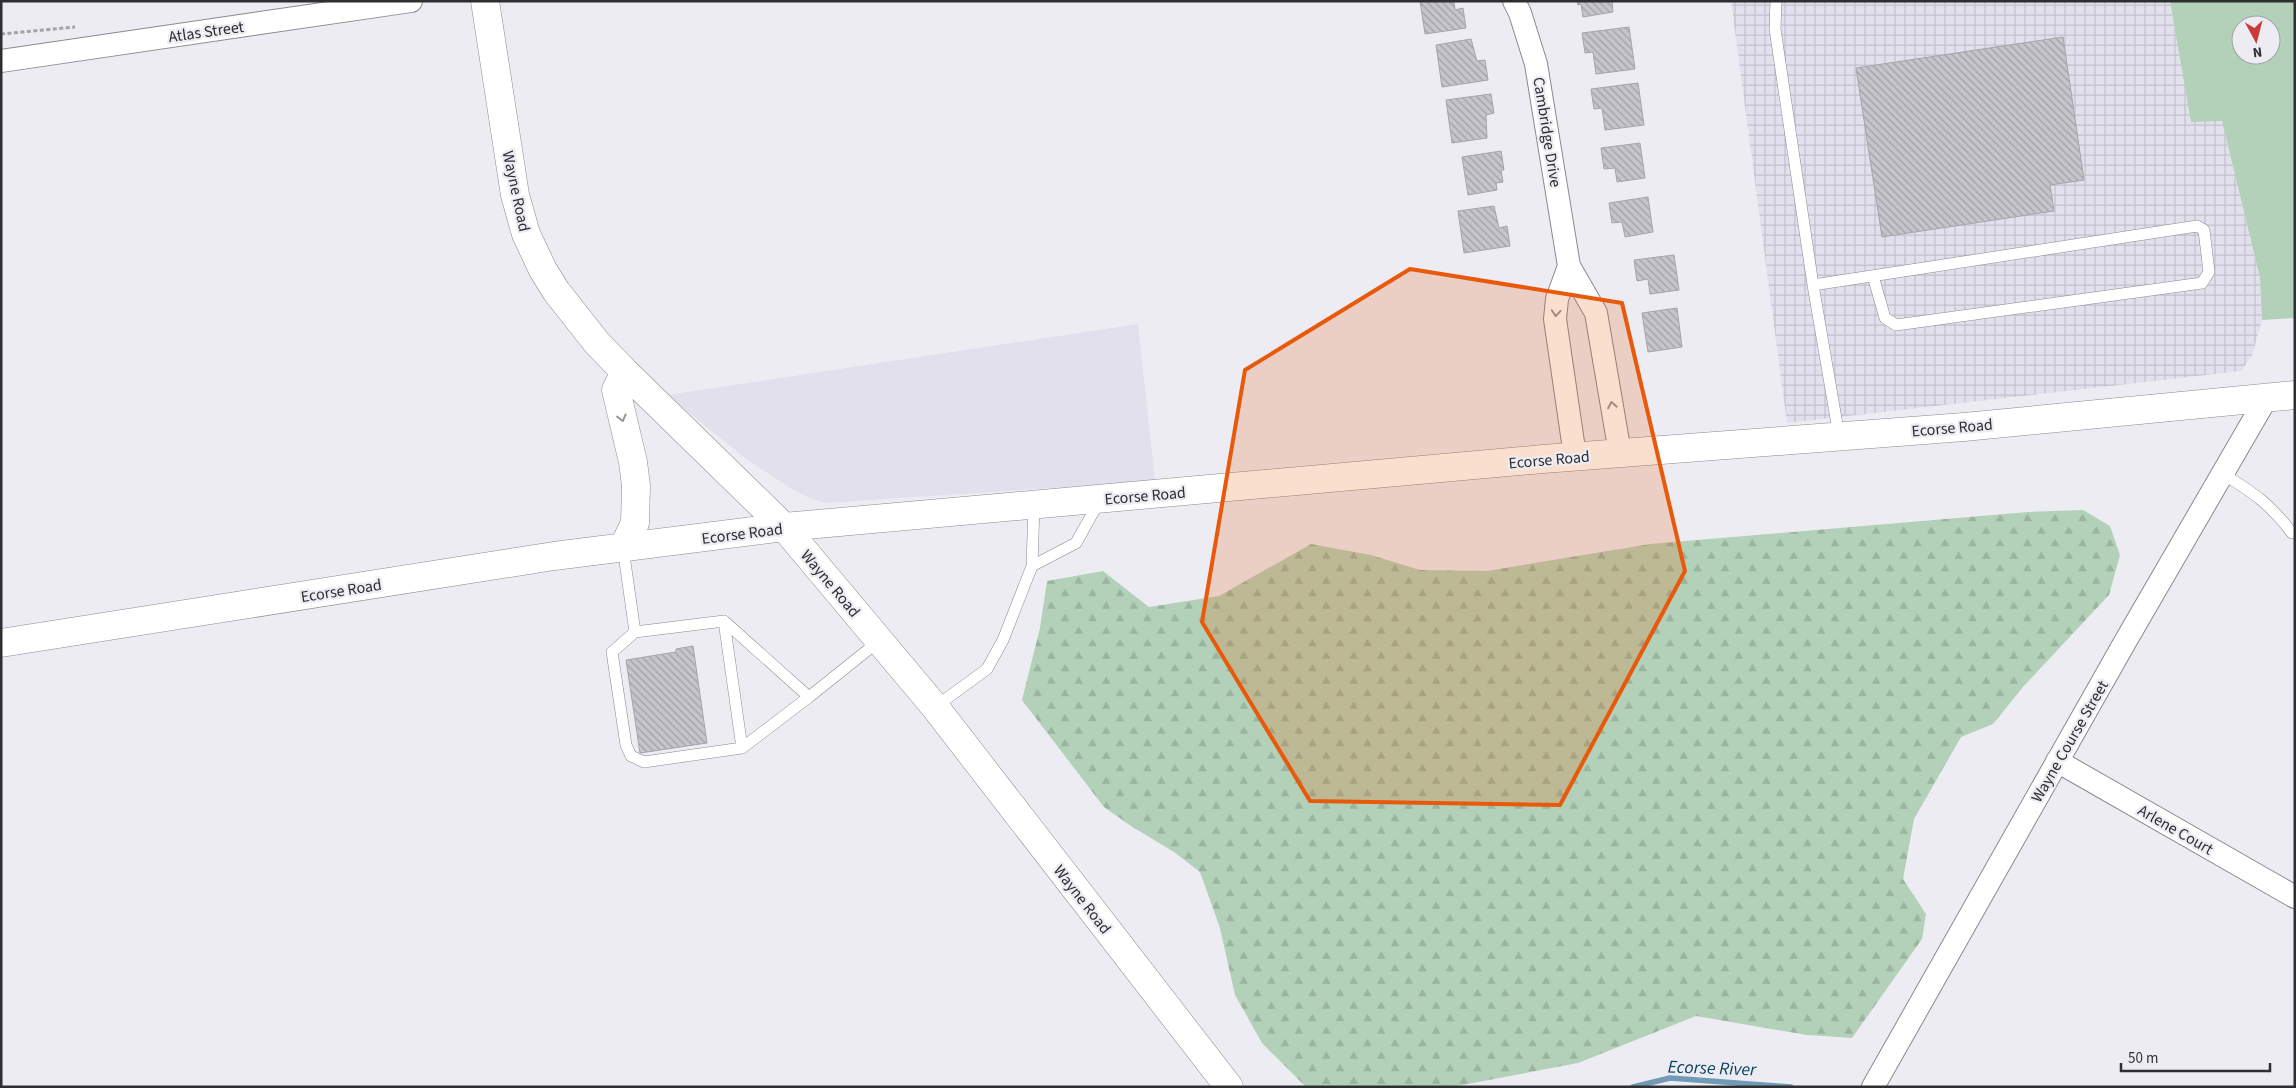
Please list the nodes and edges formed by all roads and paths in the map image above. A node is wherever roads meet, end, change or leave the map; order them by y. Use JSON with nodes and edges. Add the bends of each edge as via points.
{"nodes":[{"id":1,"x":411,"y":1,"type":"edge"},
{"id":2,"x":485,"y":1,"type":"edge"},
{"id":3,"x":1514,"y":1,"type":"edge"},
{"id":4,"x":1776,"y":1,"type":"edge"},
{"id":5,"x":80,"y":26,"type":"dead end"},
{"id":6,"x":1,"y":34,"type":"edge"},
{"id":7,"x":1,"y":61,"type":"edge"},
{"id":8,"x":1569,"y":266,"type":"junction"},
{"id":9,"x":1873,"y":276,"type":"junction"},
{"id":10,"x":1813,"y":285,"type":"junction"},
{"id":11,"x":625,"y":372,"type":"junction"},
{"id":12,"x":2295,"y":395,"type":"edge"},
{"id":13,"x":2267,"y":397,"type":"junction"},
{"id":14,"x":1839,"y":436,"type":"junction"},
{"id":15,"x":1620,"y":453,"type":"junction"},
{"id":16,"x":1575,"y":456,"type":"junction"},
{"id":17,"x":2223,"y":474,"type":"junction"},
{"id":18,"x":1100,"y":499,"type":"junction"},
{"id":19,"x":1034,"y":504,"type":"junction"},
{"id":20,"x":784,"y":527,"type":"junction"},
{"id":21,"x":2292,"y":533,"type":"dead end"},
{"id":22,"x":623,"y":548,"type":"junction"},
{"id":23,"x":1032,"y":566,"type":"junction"},
{"id":24,"x":724,"y":621,"type":"junction"},
{"id":25,"x":635,"y":632,"type":"junction"},
{"id":26,"x":879,"y":641,"type":"junction"},
{"id":27,"x":1,"y":643,"type":"edge"},
{"id":28,"x":810,"y":697,"type":"junction"},
{"id":29,"x":935,"y":707,"type":"junction"},
{"id":30,"x":742,"y":748,"type":"junction"},
{"id":31,"x":2058,"y":761,"type":"junction"},
{"id":32,"x":2295,"y":897,"type":"edge"},
{"id":33,"x":1229,"y":1087,"type":"edge"},
{"id":34,"x":1873,"y":1087,"type":"edge"}],
"edges":[{"from":1,"to":7,"type":"street","name":"Atlas Street"},
{"from":2,"to":11,"type":"main road","name":"Wayne Road","via":[[515,195],[526,234],[556,291],[597,343]]},
{"from":3,"to":8,"type":"street","name":"Cambridge Drive","via":[[1536,64]]},
{"from":4,"to":10,"type":"lane","via":[[1776,29]]},
{"from":5,"to":6,"type":"path"},
{"from":15,"to":8,"type":"street","name":"Cambridge Drive","one_way":true,"via":[[1596,313]]},
{"from":8,"to":16,"type":"street","name":"Cambridge Drive","one_way":true,"via":[[1557,299],[1555,319]]},
{"from":9,"to":9,"type":"lane","via":[[2197,226],[2204,230],[2209,272],[2202,283],[1896,325],[1885,318]]},
{"from":9,"to":10,"type":"lane"},
{"from":10,"to":14,"type":"lane"},
{"from":11,"to":20,"type":"main road","name":"Wayne Road"},
{"from":11,"to":22,"type":"main road","one_way":true,"via":[[616,390],[634,462],[636,486],[635,523]]},
{"from":12,"to":13,"type":"main road","name":"Ecorse Road"},
{"from":13,"to":14,"type":"main road","name":"Ecorse Road"},
{"from":13,"to":17,"type":"street","name":"Wayne Course Street"},
{"from":14,"to":15,"type":"main road","name":"Ecorse Road"},
{"from":15,"to":16,"type":"main road","name":"Ecorse Road"},
{"from":16,"to":18,"type":"main road","name":"Ecorse Road"},
{"from":17,"to":21,"type":"lane","via":[[2256,494]]},
{"from":17,"to":31,"type":"street","name":"Wayne Course Street"},
{"from":18,"to":19,"type":"main road","name":"Ecorse Road"},
{"from":18,"to":23,"type":"lane","via":[[1076,543]]},
{"from":19,"to":20,"type":"main road","name":"Ecorse Road"},
{"from":19,"to":23,"type":"lane"},
{"from":20,"to":22,"type":"main road","name":"Ecorse Road"},
{"from":20,"to":26,"type":"main road","name":"Wayne Road"},
{"from":22,"to":25,"type":"lane"},
{"from":22,"to":27,"type":"main road","name":"Ecorse Road","via":[[554,556]]},
{"from":23,"to":29,"type":"lane","via":[[988,669]]},
{"from":24,"to":25,"type":"lane"},
{"from":24,"to":28,"type":"lane"},
{"from":24,"to":30,"type":"lane"},
{"from":25,"to":30,"type":"lane","via":[[612,652],[626,745],[631,756],[644,762]]},
{"from":26,"to":28,"type":"lane"},
{"from":26,"to":29,"type":"main road","name":"Wayne Road"},
{"from":28,"to":30,"type":"lane"},
{"from":29,"to":33,"type":"main road","name":"Wayne Road"},
{"from":31,"to":32,"type":"street","name":"Arlene Court"},
{"from":31,"to":34,"type":"street","name":"Wayne Course Street"}]}
